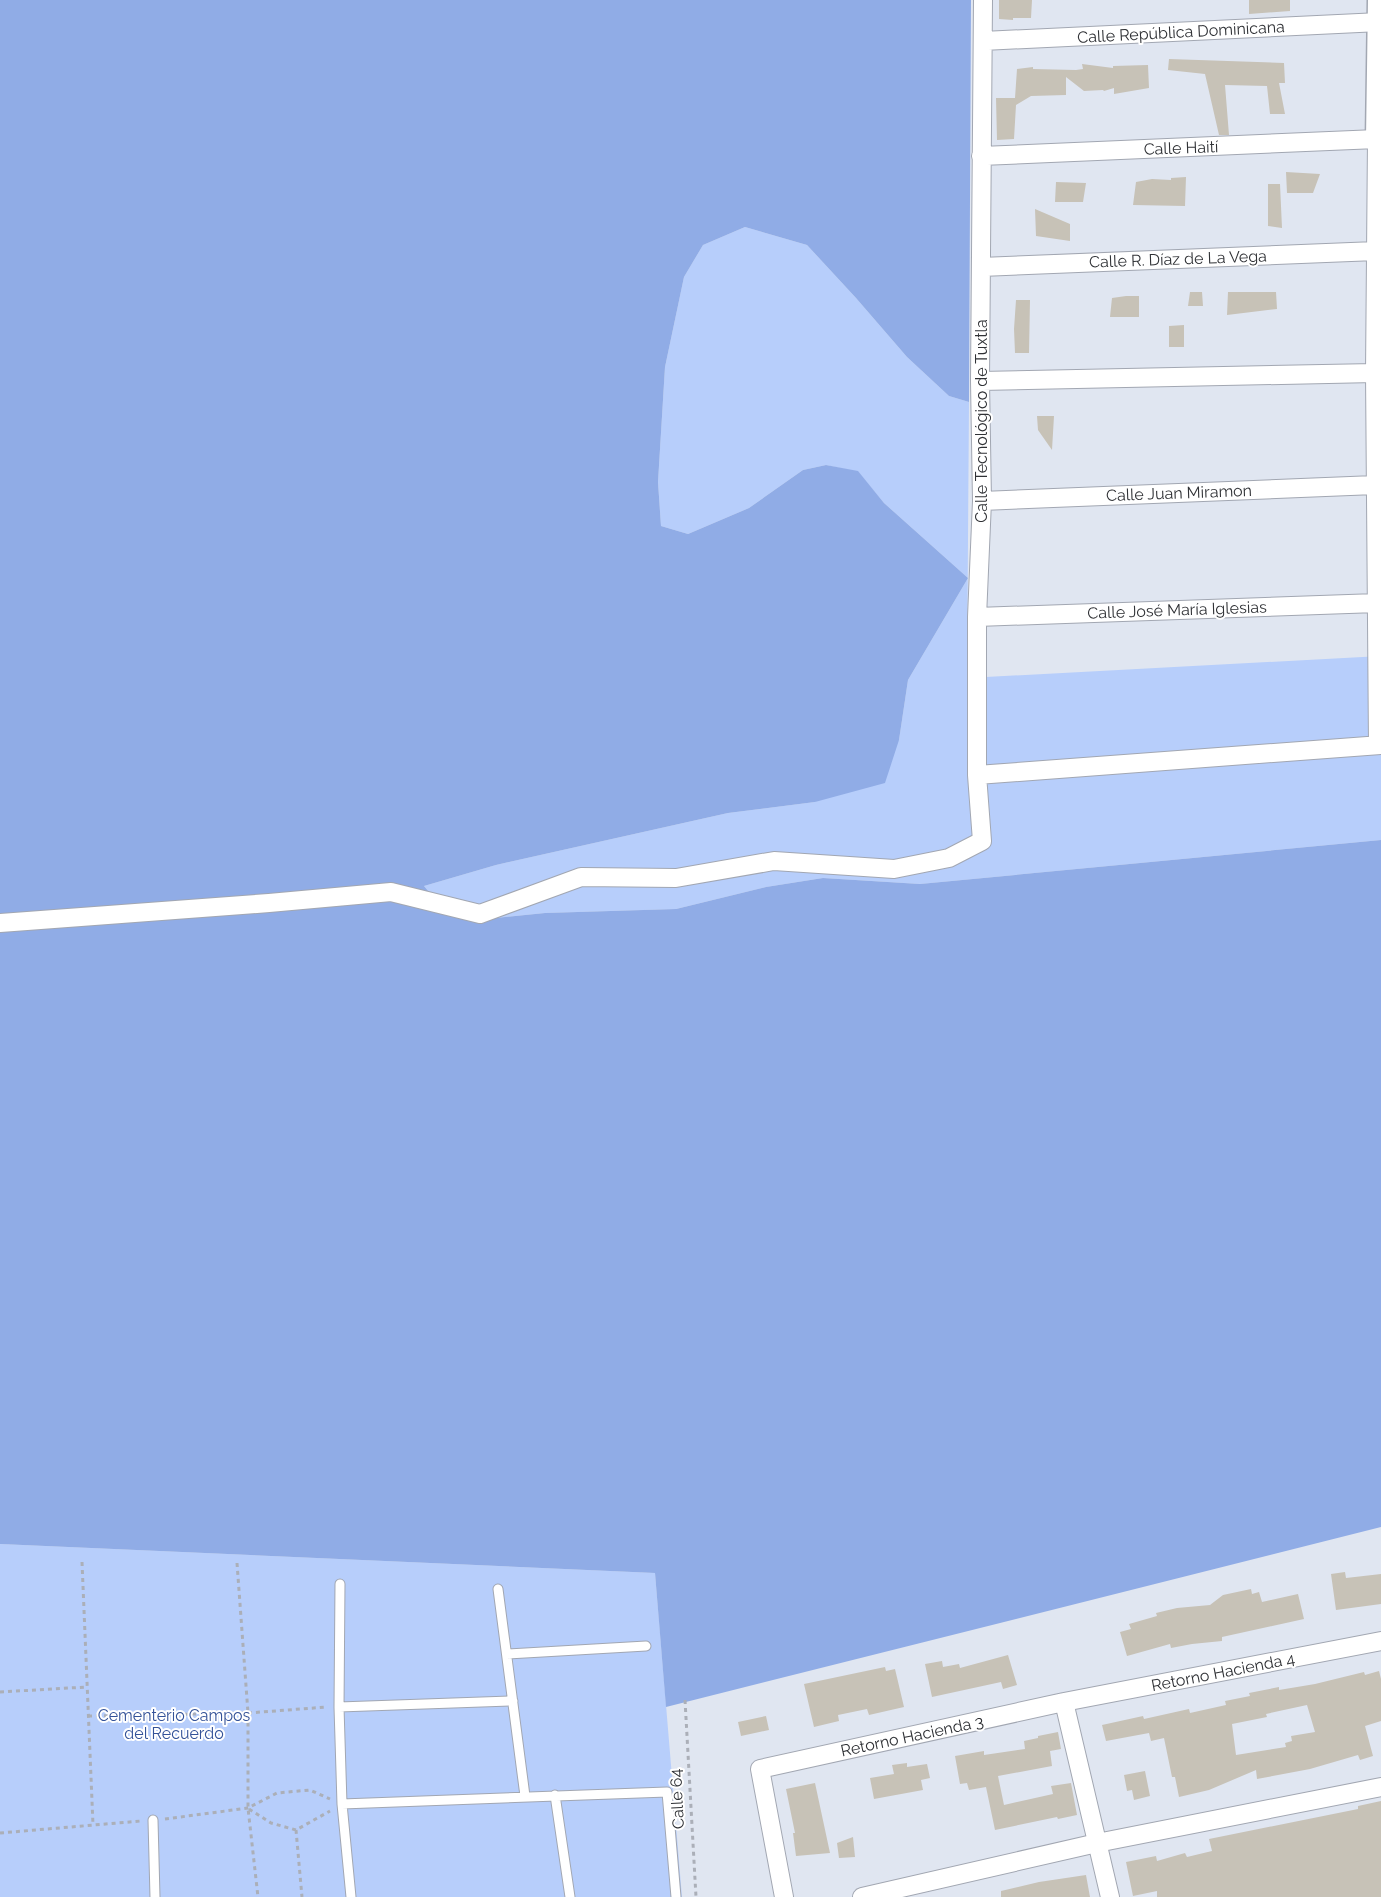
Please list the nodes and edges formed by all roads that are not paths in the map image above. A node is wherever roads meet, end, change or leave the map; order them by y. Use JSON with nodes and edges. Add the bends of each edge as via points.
{"nodes":[{"id":1,"x":983,"y":0,"type":"edge"},
{"id":2,"x":1380,"y":11,"type":"edge"},
{"id":3,"x":983,"y":41,"type":"junction"},
{"id":4,"x":1379,"y":139,"type":"edge"},
{"id":5,"x":981,"y":156,"type":"junction"},
{"id":6,"x":1376,"y":250,"type":"junction"},
{"id":7,"x":981,"y":267,"type":"junction"},
{"id":8,"x":1374,"y":373,"type":"junction"},
{"id":9,"x":980,"y":381,"type":"junction"},
{"id":10,"x":1375,"y":485,"type":"junction"},
{"id":11,"x":982,"y":501,"type":"junction"},
{"id":12,"x":1376,"y":603,"type":"junction"},
{"id":13,"x":977,"y":617,"type":"junction"},
{"id":14,"x":1380,"y":745,"type":"edge"},
{"id":15,"x":977,"y":775,"type":"junction"},
{"id":16,"x":0,"y":923,"type":"edge"},
{"id":17,"x":340,"y":1584,"type":"dead end"},
{"id":18,"x":498,"y":1589,"type":"dead end"},
{"id":19,"x":1381,"y":1641,"type":"edge"},
{"id":20,"x":646,"y":1646,"type":"dead end"},
{"id":21,"x":507,"y":1654,"type":"junction"},
{"id":22,"x":513,"y":1701,"type":"junction"},
{"id":23,"x":1064,"y":1702,"type":"junction"},
{"id":24,"x":339,"y":1706,"type":"junction"},
{"id":25,"x":1381,"y":1787,"type":"edge"},
{"id":26,"x":555,"y":1795,"type":"junction"},
{"id":27,"x":525,"y":1796,"type":"junction"},
{"id":28,"x":342,"y":1804,"type":"junction"},
{"id":29,"x":153,"y":1820,"type":"road end"},
{"id":30,"x":1097,"y":1843,"type":"junction"},
{"id":31,"x":155,"y":1897,"type":"edge"},
{"id":32,"x":351,"y":1897,"type":"edge"},
{"id":33,"x":570,"y":1897,"type":"edge"},
{"id":34,"x":676,"y":1897,"type":"edge"},
{"id":35,"x":784,"y":1897,"type":"edge"},
{"id":36,"x":862,"y":1897,"type":"edge"},
{"id":37,"x":1110,"y":1897,"type":"edge"}],
"edges":[{"from":1,"to":3,"type":"street","name":"Calle Tecnológico de Tuxtla"},
{"from":2,"to":3,"type":"street","name":"Calle República Dominicana"},
{"from":2,"to":4,"type":"street"},
{"from":3,"to":5,"type":"street","name":"Calle Tecnológico de Tuxtla"},
{"from":4,"to":5,"type":"street","name":"Calle Haití"},
{"from":4,"to":6,"type":"street"},
{"from":5,"to":7,"type":"street","name":"Calle Tecnológico de Tuxtla"},
{"from":6,"to":7,"type":"street","name":"Calle R. Díaz de La Vega"},
{"from":6,"to":8,"type":"street"},
{"from":7,"to":9,"type":"street","name":"Calle Tecnológico de Tuxtla"},
{"from":8,"to":9,"type":"street"},
{"from":8,"to":10,"type":"street"},
{"from":9,"to":11,"type":"street","name":"Calle Tecnológico de Tuxtla"},
{"from":10,"to":11,"type":"street","name":"Calle Juan Miramon"},
{"from":10,"to":12,"type":"street"},
{"from":11,"to":13,"type":"street","name":"Calle Tecnológico de Tuxtla"},
{"from":12,"to":13,"type":"street","name":"Calle José María Iglesias"},
{"from":12,"to":14,"type":"street"},
{"from":13,"to":15,"type":"street","name":"Calle Tecnológico de Tuxtla"},
{"from":14,"to":15,"type":"street"},
{"from":15,"to":16,"type":"street","name":"Calle Tecnológico de Tuxtla","via":[[982,841],[949,858],[894,869],[774,861],[676,878],[581,877],[480,914],[391,892]]},
{"from":17,"to":24,"type":"lane"},
{"from":18,"to":21,"type":"lane"},
{"from":19,"to":23,"type":"street","name":"Retorno Hacienda 4"},
{"from":20,"to":21,"type":"lane"},
{"from":21,"to":22,"type":"lane"},
{"from":22,"to":24,"type":"lane"},
{"from":22,"to":27,"type":"lane"},
{"from":23,"to":30,"type":"street"},
{"from":23,"to":35,"type":"street","name":"Retorno Hacienda 3","via":[[760,1769]]},
{"from":24,"to":28,"type":"lane"},
{"from":25,"to":30,"type":"street"},
{"from":26,"to":27,"type":"lane"},
{"from":26,"to":33,"type":"lane"},
{"from":26,"to":34,"type":"lane","via":[[667,1792]]},
{"from":27,"to":28,"type":"lane"},
{"from":28,"to":32,"type":"lane"},
{"from":29,"to":31,"type":"lane"},
{"from":30,"to":36,"type":"street"},
{"from":30,"to":37,"type":"street"}]}
